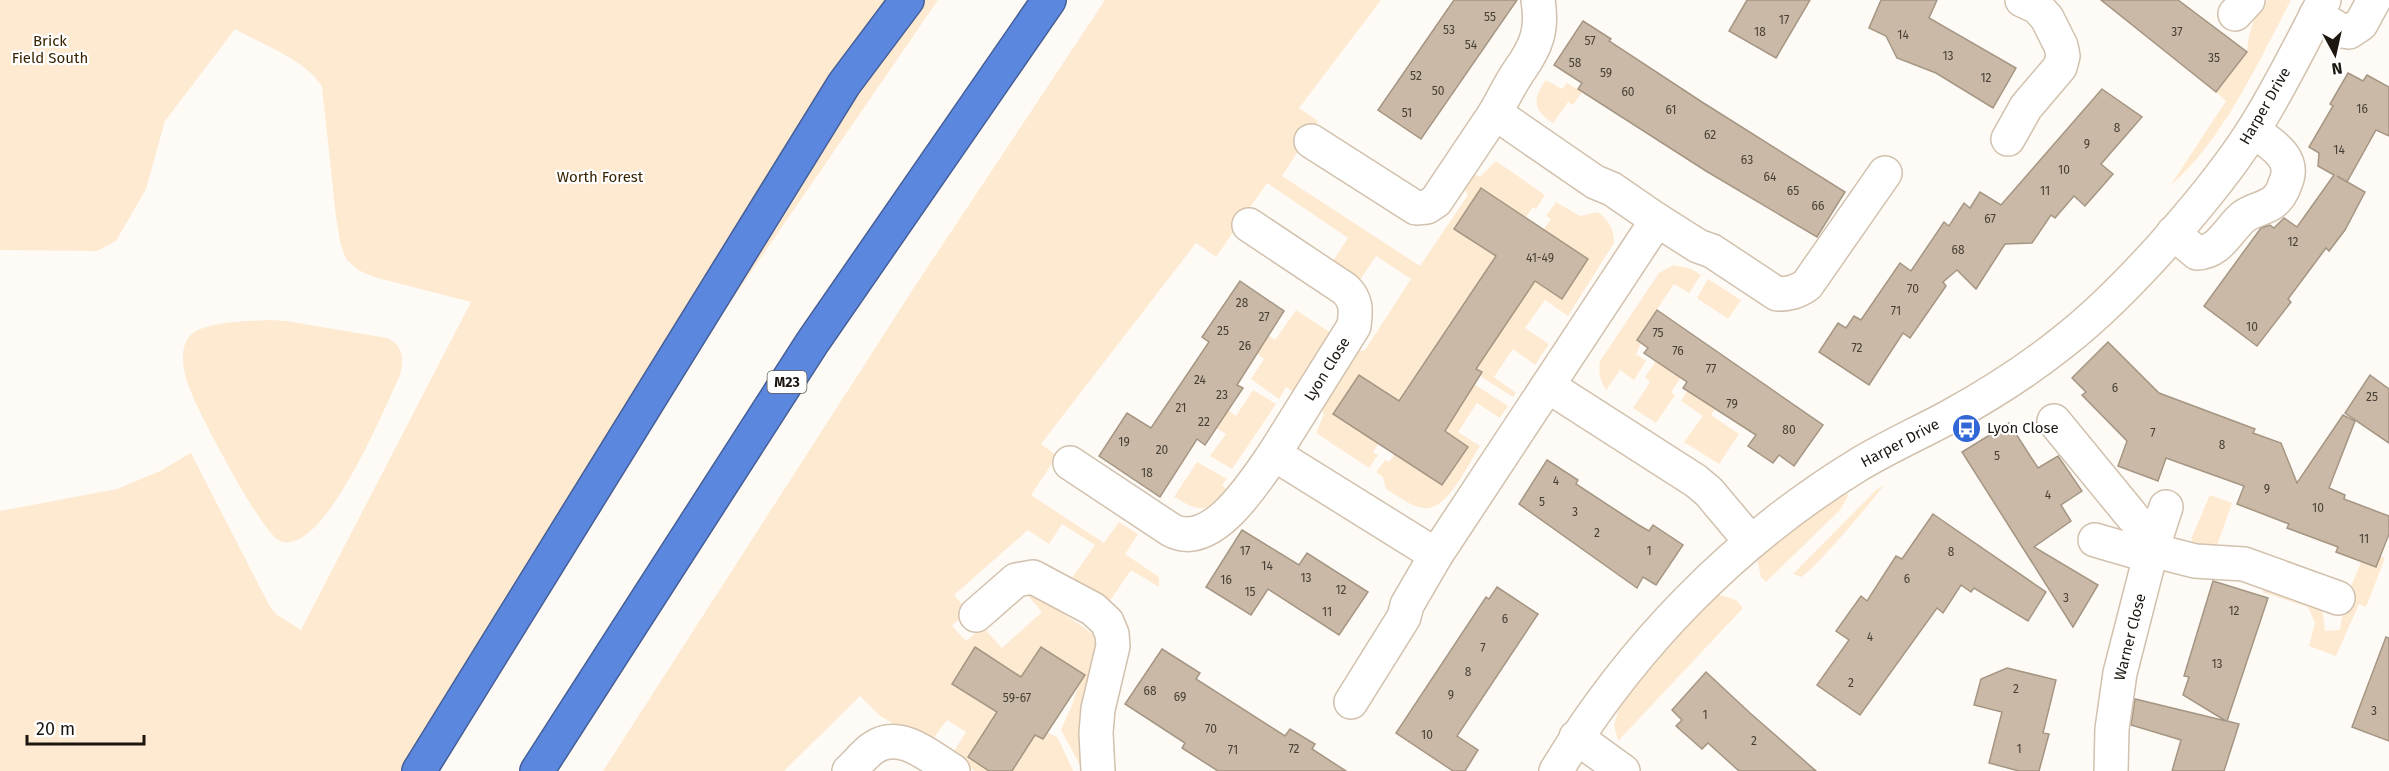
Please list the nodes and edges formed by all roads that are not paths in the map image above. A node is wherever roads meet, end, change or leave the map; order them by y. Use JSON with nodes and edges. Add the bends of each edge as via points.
{"nodes":[{"id":1,"x":907,"y":0,"type":"edge"},
{"id":2,"x":1049,"y":0,"type":"edge"},
{"id":3,"x":1538,"y":0,"type":"edge"},
{"id":4,"x":2374,"y":0,"type":"edge"},
{"id":5,"x":2023,"y":1,"type":"edge"},
{"id":6,"x":2320,"y":8,"type":"edge"},
{"id":7,"x":1495,"y":113,"type":"junction"},
{"id":8,"x":2253,"y":131,"type":"junction"},
{"id":9,"x":2008,"y":139,"type":"dead end"},
{"id":10,"x":1311,"y":141,"type":"dead end"},
{"id":11,"x":1885,"y":173,"type":"dead end"},
{"id":12,"x":1657,"y":220,"type":"junction"},
{"id":13,"x":1249,"y":225,"type":"dead end"},
{"id":14,"x":2173,"y":233,"type":"junction"},
{"id":15,"x":1548,"y":386,"type":"junction"},
{"id":16,"x":2054,"y":421,"type":"dead end"},
{"id":17,"x":1274,"y":454,"type":"junction"},
{"id":18,"x":1070,"y":463,"type":"dead end"},
{"id":19,"x":2156,"y":537,"type":"junction"},
{"id":20,"x":2095,"y":540,"type":"dead end"},
{"id":21,"x":1751,"y":542,"type":"junction"},
{"id":22,"x":1436,"y":555,"type":"junction"},
{"id":23,"x":2338,"y":598,"type":"dead end"},
{"id":24,"x":976,"y":615,"type":"dead end"},
{"id":25,"x":1352,"y":702,"type":"dead end"},
{"id":26,"x":1576,"y":737,"type":"junction"},
{"id":27,"x":419,"y":771,"type":"edge"},
{"id":28,"x":537,"y":771,"type":"edge"},
{"id":29,"x":849,"y":771,"type":"edge"},
{"id":30,"x":953,"y":771,"type":"edge"},
{"id":31,"x":1098,"y":771,"type":"edge"},
{"id":32,"x":1556,"y":771,"type":"edge"},
{"id":33,"x":1623,"y":771,"type":"edge"},
{"id":34,"x":2111,"y":771,"type":"edge"}],
"edges":[{"from":1,"to":27,"type":"highway","via":[[844,84]]},
{"from":2,"to":28,"type":"highway","number":"M23","via":[[812,343]]},
{"from":3,"to":7,"type":"street","via":[[1538,39]]},
{"from":4,"to":6,"type":"street","via":[[2361,24],[2349,32],[2342,31]]},
{"from":5,"to":9,"type":"street","via":[[2037,7],[2047,18],[2063,56],[2060,67],[2020,115]]},
{"from":6,"to":8,"type":"street","name":"Harper Drive"},
{"from":7,"to":10,"type":"street","via":[[1436,201],[1427,207],[1416,207]]},
{"from":7,"to":12,"type":"street"},
{"from":8,"to":14,"type":"street","name":"Harper Drive"},
{"from":8,"to":14,"type":"street","via":[[2275,146],[2287,162],[2289,173],[2280,195],[2272,203],[2246,214],[2212,250],[2197,253]]},
{"from":11,"to":12,"type":"street","via":[[1807,285],[1787,294],[1777,294]]},
{"from":12,"to":15,"type":"street"},
{"from":13,"to":17,"type":"street","name":"Lyon Close","via":[[1345,289],[1353,296],[1355,306],[1353,326]]},
{"from":14,"to":21,"type":"street","name":"Harper Drive","via":[[2122,291],[2061,344],[1990,393],[1859,464]]},
{"from":15,"to":21,"type":"street","via":[[1696,481]]},
{"from":15,"to":22,"type":"street"},
{"from":16,"to":19,"type":"street","via":[[2139,524]]},
{"from":17,"to":18,"type":"street","name":"Lyon Close","via":[[1226,515],[1205,529],[1187,534],[1171,530]]},
{"from":17,"to":22,"type":"street"},
{"from":19,"to":20,"type":"street"},
{"from":19,"to":23,"type":"street","via":[[2195,561],[2244,564]]},
{"from":19,"to":34,"type":"street","name":"Warner Close","via":[[2116,693]]},
{"from":21,"to":26,"type":"street","name":"Harper Drive","via":[[1644,646]]},
{"from":22,"to":25,"type":"street"},
{"from":24,"to":31,"type":"street","via":[[1024,576],[1093,609],[1107,622],[1113,646],[1098,709]]},
{"from":26,"to":32,"type":"street","name":"Harper Drive"},
{"from":26,"to":33,"type":"street"},
{"from":29,"to":30,"type":"street","via":[[872,748],[891,741],[912,746]]}]}
